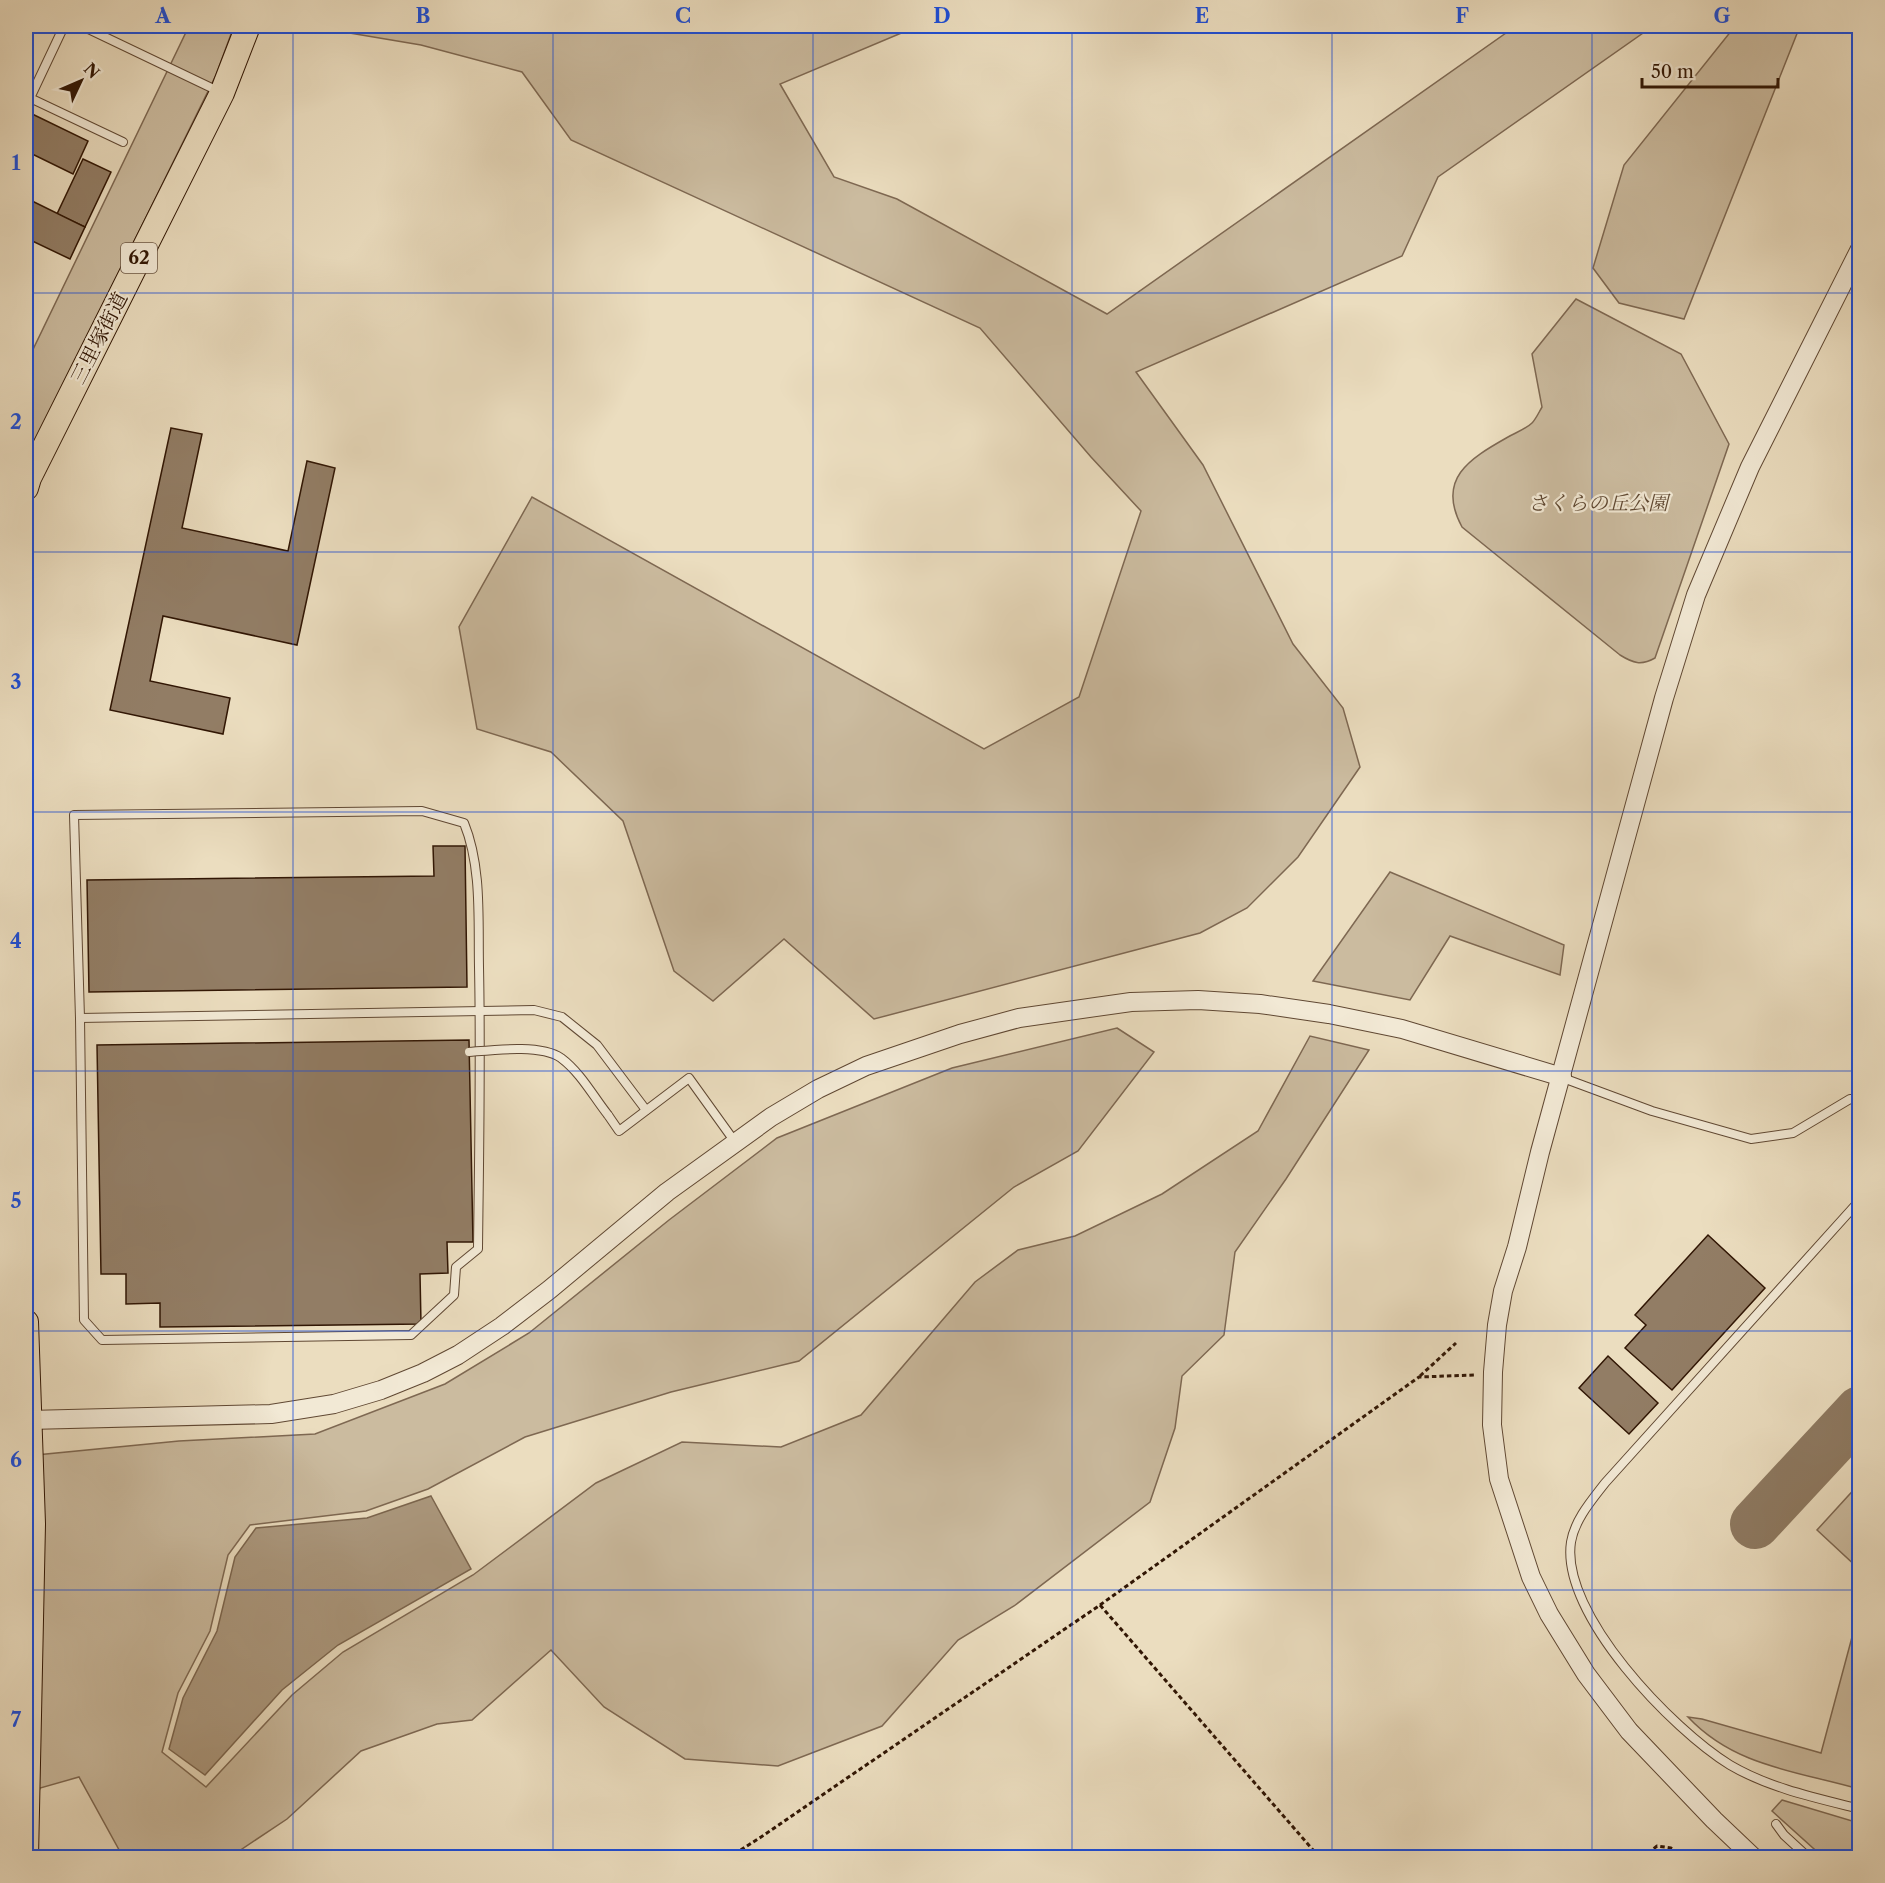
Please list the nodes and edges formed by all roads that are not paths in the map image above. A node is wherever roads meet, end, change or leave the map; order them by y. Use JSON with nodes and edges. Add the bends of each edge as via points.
{"nodes":[{"id":1,"x":64,"y":26,"type":"edge"},
{"id":2,"x":82,"y":26,"type":"edge"},
{"id":3,"x":248,"y":26,"type":"edge"},
{"id":4,"x":222,"y":93,"type":"junction"},
{"id":5,"x":123,"y":142,"type":"dead end"},
{"id":6,"x":1860,"y":249,"type":"edge"},
{"id":7,"x":26,"y":489,"type":"edge"},
{"id":8,"x":480,"y":1010,"type":"junction"},
{"id":9,"x":80,"y":1018,"type":"junction"},
{"id":10,"x":469,"y":1052,"type":"dead end"},
{"id":11,"x":1562,"y":1077,"type":"junction"},
{"id":12,"x":1860,"y":1101,"type":"edge"},
{"id":13,"x":646,"y":1110,"type":"junction"},
{"id":14,"x":735,"y":1142,"type":"junction"},
{"id":15,"x":1860,"y":1200,"type":"edge"},
{"id":16,"x":26,"y":1322,"type":"edge"},
{"id":17,"x":28,"y":1420,"type":"junction"},
{"id":18,"x":1860,"y":1809,"type":"edge"},
{"id":19,"x":1776,"y":1824,"type":"dead end"},
{"id":20,"x":26,"y":1857,"type":"edge"},
{"id":21,"x":1754,"y":1857,"type":"edge"},
{"id":22,"x":1809,"y":1857,"type":"edge"}],
"edges":[{"from":1,"to":5,"type":"lane","via":[[30,98]]},
{"from":2,"to":4,"type":"lane"},
{"from":3,"to":4,"type":"main road","name":"三里塚街道","number":"62"},
{"from":4,"to":7,"type":"main road","name":"三里塚街道","number":"62"},
{"from":6,"to":11,"type":"street","via":[[1750,467],[1696,595],[1664,698]]},
{"from":8,"to":9,"type":"lane"},
{"from":8,"to":9,"type":"lane","via":[[478,896],[472,842],[464,823],[422,811],[74,815]]},
{"from":8,"to":9,"type":"lane","via":[[478,1249],[456,1267],[454,1295],[411,1335],[102,1340],[84,1320]]},
{"from":8,"to":13,"type":"lane","via":[[534,1010],[562,1017],[597,1045]]},
{"from":10,"to":13,"type":"lane","bridge":true,"via":[[523,1048],[558,1057],[577,1073],[619,1131]]},
{"from":11,"to":12,"type":"lane","via":[[1652,1111],[1750,1139],[1793,1133],[1850,1100]]},
{"from":11,"to":14,"type":"street","via":[[1402,1029],[1329,1014],[1198,1000],[1131,1002],[1019,1018],[866,1066],[818,1089]]},
{"from":11,"to":21,"type":"street","via":[[1497,1325],[1492,1425],[1499,1479],[1531,1577],[1586,1674],[1629,1731]]},
{"from":13,"to":14,"type":"lane","via":[[689,1078]]},
{"from":14,"to":17,"type":"street","via":[[502,1326],[458,1355],[381,1390],[334,1404],[271,1413]]},
{"from":15,"to":18,"type":"lane","via":[[1605,1483],[1581,1515],[1571,1541],[1580,1598],[1593,1622],[1616,1655],[1682,1729],[1731,1765],[1786,1790]]},
{"from":16,"to":17,"type":"main road"},
{"from":17,"to":20,"type":"main road","via":[[33,1524]]},
{"from":19,"to":22,"type":"lane"}]}
